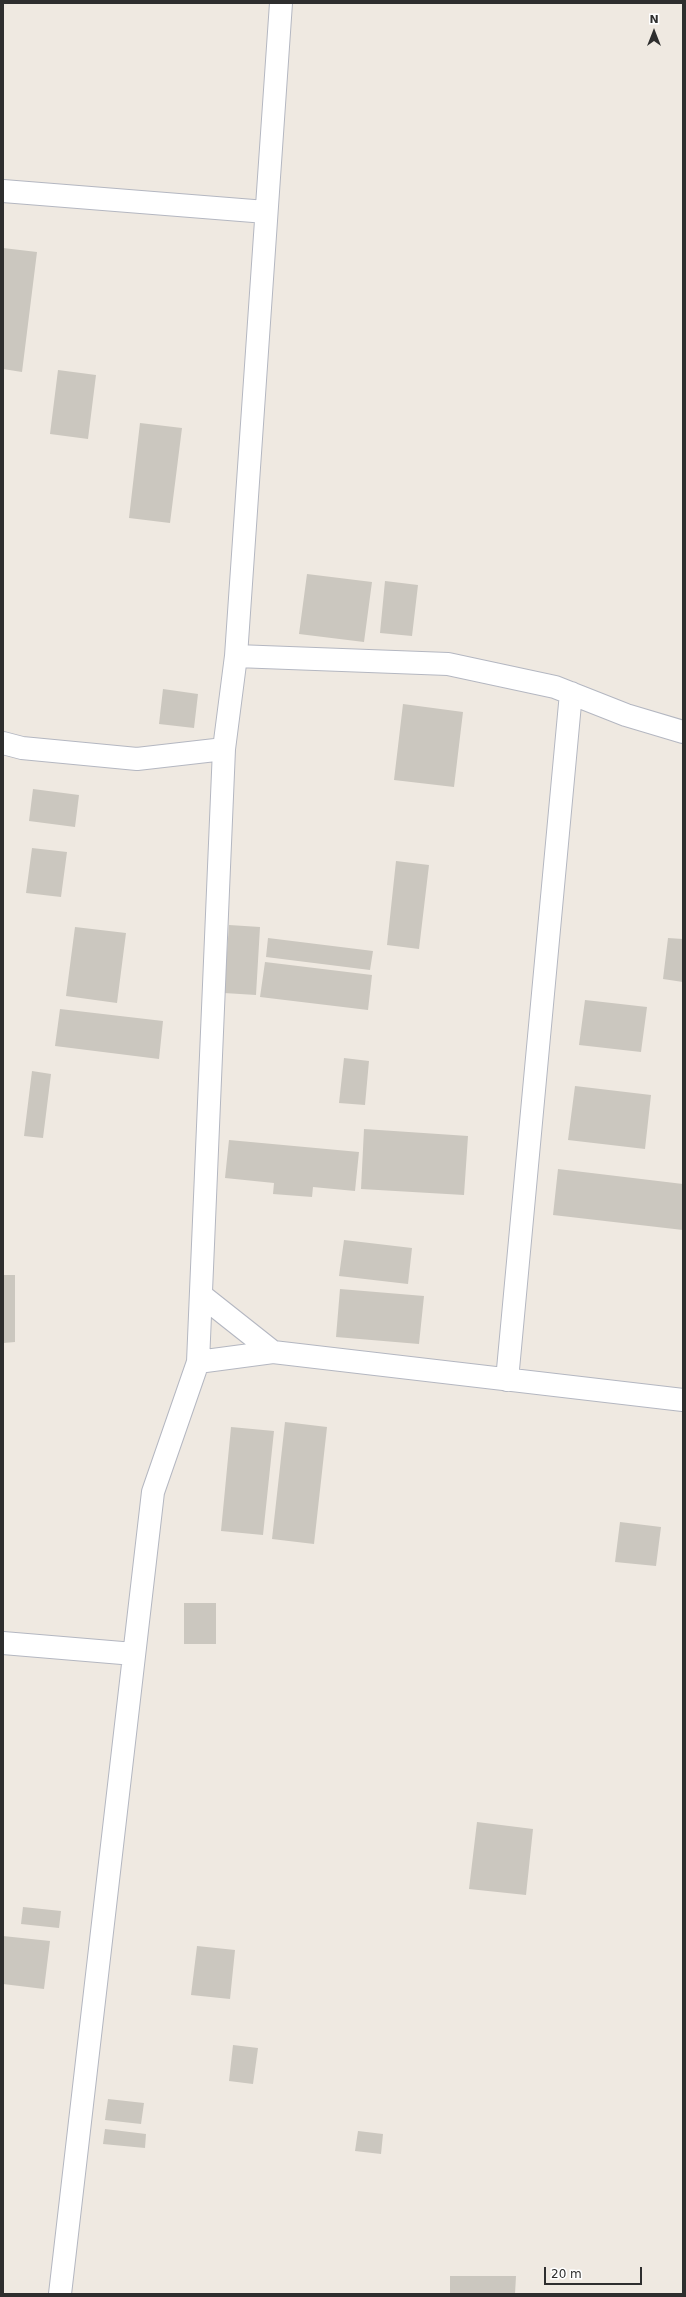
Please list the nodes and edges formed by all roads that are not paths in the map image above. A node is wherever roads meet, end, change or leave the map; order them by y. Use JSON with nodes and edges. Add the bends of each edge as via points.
{"nodes":[{"id":1,"x":281,"y":3,"type":"edge"},
{"id":2,"x":3,"y":191,"type":"edge"},
{"id":3,"x":266,"y":212,"type":"junction"},
{"id":4,"x":236,"y":656,"type":"junction"},
{"id":5,"x":571,"y":693,"type":"junction"},
{"id":6,"x":683,"y":732,"type":"edge"},
{"id":7,"x":3,"y":743,"type":"edge"},
{"id":8,"x":224,"y":749,"type":"junction"},
{"id":9,"x":201,"y":1295,"type":"junction"},
{"id":10,"x":273,"y":1352,"type":"junction"},
{"id":11,"x":198,"y":1362,"type":"junction"},
{"id":12,"x":507,"y":1380,"type":"junction"},
{"id":13,"x":683,"y":1400,"type":"edge"},
{"id":14,"x":3,"y":1643,"type":"edge"},
{"id":15,"x":134,"y":1654,"type":"junction"},
{"id":16,"x":60,"y":2294,"type":"edge"}],
"edges":[{"from":1,"to":3,"type":"street"},
{"from":2,"to":3,"type":"street"},
{"from":3,"to":4,"type":"street"},
{"from":4,"to":5,"type":"street","via":[[448,664],[555,687]]},
{"from":4,"to":8,"type":"street"},
{"from":5,"to":6,"type":"street","via":[[626,715]]},
{"from":5,"to":12,"type":"street"},
{"from":7,"to":8,"type":"street","via":[[22,748],[137,759]]},
{"from":8,"to":9,"type":"street"},
{"from":9,"to":10,"type":"street"},
{"from":9,"to":11,"type":"street"},
{"from":10,"to":11,"type":"street"},
{"from":10,"to":12,"type":"street"},
{"from":11,"to":15,"type":"street","via":[[153,1492]]},
{"from":12,"to":13,"type":"street"},
{"from":14,"to":15,"type":"street"},
{"from":15,"to":16,"type":"street"}]}
